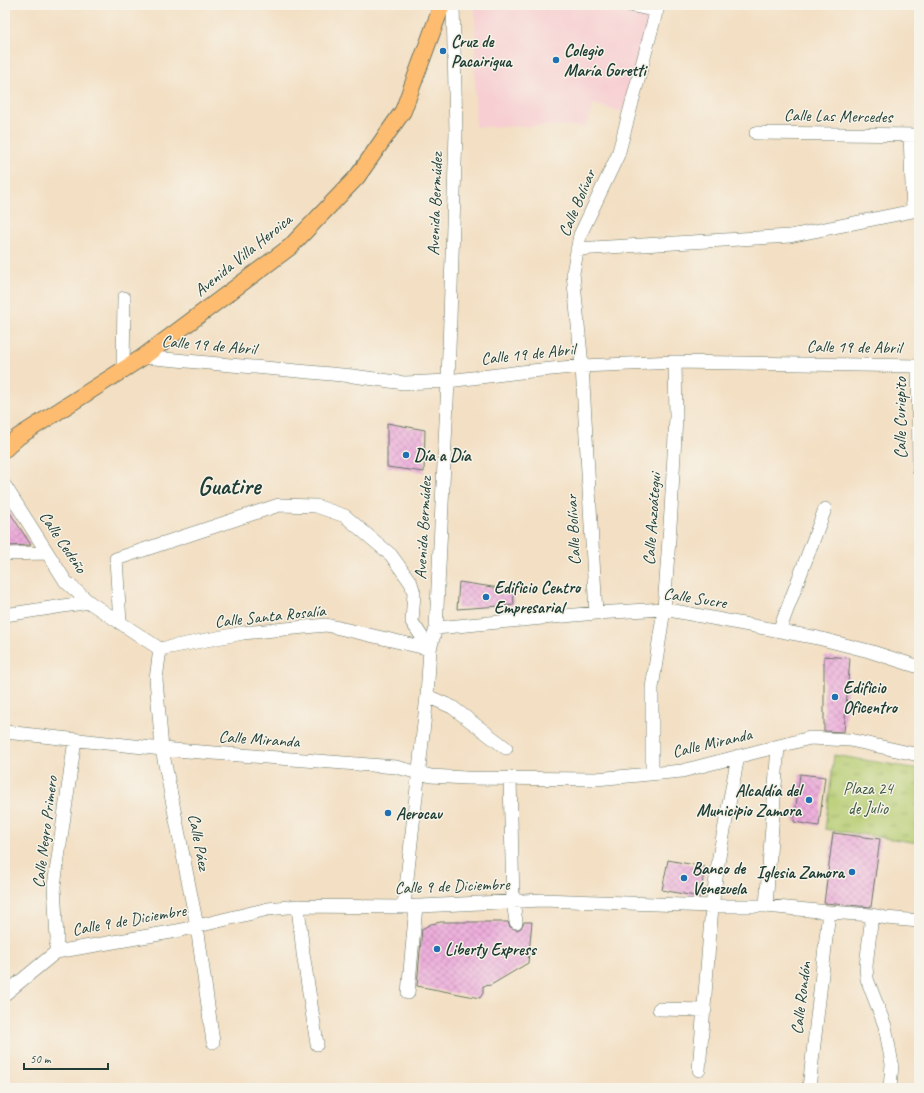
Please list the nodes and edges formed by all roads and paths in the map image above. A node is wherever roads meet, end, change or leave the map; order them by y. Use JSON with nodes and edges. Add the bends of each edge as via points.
{"nodes":[{"id":1,"x":442,"y":5,"type":"edge"},
{"id":2,"x":453,"y":5,"type":"edge"},
{"id":3,"x":630,"y":5,"type":"edge"},
{"id":4,"x":658,"y":8,"type":"edge"},
{"id":5,"x":756,"y":133,"type":"dead end"},
{"id":6,"x":915,"y":135,"type":"edge"},
{"id":7,"x":578,"y":249,"type":"junction"},
{"id":8,"x":124,"y":298,"type":"dead end"},
{"id":9,"x":143,"y":357,"type":"junction"},
{"id":10,"x":675,"y":362,"type":"junction"},
{"id":11,"x":582,"y":366,"type":"junction"},
{"id":12,"x":918,"y":366,"type":"edge"},
{"id":13,"x":123,"y":370,"type":"junction"},
{"id":14,"x":448,"y":381,"type":"junction"},
{"id":15,"x":6,"y":444,"type":"edge"},
{"id":16,"x":919,"y":469,"type":"edge"},
{"id":17,"x":5,"y":486,"type":"edge"},
{"id":18,"x":825,"y":509,"type":"dead end"},
{"id":19,"x":47,"y":553,"type":"junction"},
{"id":20,"x":5,"y":554,"type":"edge"},
{"id":21,"x":89,"y":602,"type":"junction"},
{"id":22,"x":664,"y":609,"type":"junction"},
{"id":23,"x":596,"y":613,"type":"junction"},
{"id":24,"x":5,"y":616,"type":"edge"},
{"id":25,"x":120,"y":622,"type":"junction"},
{"id":26,"x":436,"y":628,"type":"junction"},
{"id":27,"x":779,"y":631,"type":"junction"},
{"id":28,"x":430,"y":649,"type":"junction"},
{"id":29,"x":160,"y":650,"type":"junction"},
{"id":30,"x":919,"y":667,"type":"edge"},
{"id":31,"x":427,"y":696,"type":"junction"},
{"id":32,"x":5,"y":732,"type":"edge"},
{"id":33,"x":75,"y":740,"type":"junction"},
{"id":34,"x":778,"y":746,"type":"junction"},
{"id":35,"x":506,"y":748,"type":"dead end"},
{"id":36,"x":162,"y":749,"type":"junction"},
{"id":37,"x":919,"y":755,"type":"edge"},
{"id":38,"x":738,"y":756,"type":"junction"},
{"id":39,"x":418,"y":773,"type":"junction"},
{"id":40,"x":652,"y":773,"type":"junction"},
{"id":41,"x":510,"y":778,"type":"junction"},
{"id":42,"x":513,"y":901,"type":"junction"},
{"id":43,"x":298,"y":906,"type":"junction"},
{"id":44,"x":410,"y":906,"type":"junction"},
{"id":45,"x":712,"y":906,"type":"junction"},
{"id":46,"x":766,"y":906,"type":"junction"},
{"id":47,"x":829,"y":912,"type":"junction"},
{"id":48,"x":872,"y":915,"type":"junction"},
{"id":49,"x":919,"y":921,"type":"edge"},
{"id":50,"x":516,"y":922,"type":"dead end"},
{"id":51,"x":197,"y":926,"type":"junction"},
{"id":52,"x":56,"y":952,"type":"junction"},
{"id":53,"x":408,"y":993,"type":"dead end"},
{"id":54,"x":5,"y":994,"type":"edge"},
{"id":55,"x":659,"y":1009,"type":"dead end"},
{"id":56,"x":705,"y":1010,"type":"junction"},
{"id":57,"x":213,"y":1042,"type":"dead end"},
{"id":58,"x":317,"y":1044,"type":"dead end"},
{"id":59,"x":699,"y":1070,"type":"dead end"},
{"id":60,"x":809,"y":1088,"type":"edge"},
{"id":61,"x":890,"y":1088,"type":"edge"}],
"edges":[{"from":1,"to":9,"type":"main road","name":"Avenida Villa Heroica","via":[[403,111],[357,177],[290,247]]},
{"from":2,"to":14,"type":"street","name":"Avenida Bermúdez","via":[[456,132]]},
{"from":3,"to":4,"type":"street"},
{"from":4,"to":7,"type":"street","name":"Calle Bolívar","via":[[618,155],[580,235]]},
{"from":5,"to":6,"type":"street","name":"Calle Las Mercedes"},
{"from":6,"to":7,"type":"street","via":[[913,211],[790,236]]},
{"from":7,"to":11,"type":"street","name":"Calle Bolívar","via":[[573,273]]},
{"from":8,"to":13,"type":"street"},
{"from":9,"to":13,"type":"main road","name":"Avenida Villa Heroica"},
{"from":9,"to":14,"type":"street","name":"Calle 19 de Abril","via":[[404,383]]},
{"from":10,"to":11,"type":"street","name":"Calle 19 de Abril"},
{"from":10,"to":12,"type":"street","name":"Calle 19 de Abril"},
{"from":10,"to":22,"type":"street","name":"Calle Anzoátegui","via":[[676,416]]},
{"from":11,"to":14,"type":"street","name":"Calle 19 de Abril"},
{"from":11,"to":23,"type":"street","name":"Calle Bolívar"},
{"from":12,"to":16,"type":"street","name":"Calle Curiepito"},
{"from":13,"to":15,"type":"main road","name":"Avenida Villa Heroica"},
{"from":14,"to":26,"type":"street","name":"Avenida Bermúdez"},
{"from":17,"to":19,"type":"street","name":"Calle Cedeño"},
{"from":18,"to":27,"type":"street"},
{"from":19,"to":20,"type":"street"},
{"from":19,"to":21,"type":"street","name":"Calle Cedeño","via":[[66,582]]},
{"from":21,"to":24,"type":"street"},
{"from":21,"to":25,"type":"street","name":"Calle Cedeño"},
{"from":22,"to":23,"type":"street","name":"Calle Sucre"},
{"from":22,"to":27,"type":"street","name":"Calle Sucre"},
{"from":22,"to":40,"type":"street","name":"Calle Anzoátegui","via":[[652,688]]},
{"from":23,"to":26,"type":"street","name":"Calle Sucre"},
{"from":25,"to":28,"type":"street","via":[[116,559],[280,505],[316,506],[344,516],[391,555],[411,583],[414,593],[412,622]]},
{"from":25,"to":29,"type":"street","name":"Calle Cedeño"},
{"from":26,"to":28,"type":"street","name":"Avenida Bermúdez"},
{"from":27,"to":30,"type":"street","name":"Calle Sucre","via":[[869,651]]},
{"from":28,"to":29,"type":"street","name":"Calle Santa Rosalía","via":[[326,625],[243,633]]},
{"from":28,"to":31,"type":"street","name":"Avenida Bermúdez"},
{"from":29,"to":36,"type":"street","name":"Calle Páez","via":[[156,679]]},
{"from":31,"to":35,"type":"street","via":[[452,707]]},
{"from":31,"to":39,"type":"street","name":"Avenida Bermúdez"},
{"from":32,"to":33,"type":"street","name":"Calle Miranda"},
{"from":33,"to":36,"type":"street","name":"Calle Miranda"},
{"from":33,"to":52,"type":"street","name":"Calle Negro Primero","via":[[54,886]]},
{"from":34,"to":37,"type":"street","name":"Calle Miranda","via":[[810,738],[850,740]]},
{"from":34,"to":38,"type":"street","name":"Calle Miranda"},
{"from":34,"to":46,"type":"street"},
{"from":36,"to":39,"type":"street","name":"Calle Miranda","via":[[396,767]]},
{"from":36,"to":51,"type":"street","name":"Calle Páez"},
{"from":38,"to":40,"type":"street","name":"Calle Miranda","via":[[682,770]]},
{"from":38,"to":45,"type":"street"},
{"from":39,"to":41,"type":"street","name":"Calle Miranda","via":[[438,777]]},
{"from":39,"to":44,"type":"street","name":"Avenida Bermúdez"},
{"from":40,"to":41,"type":"street","name":"Calle Miranda","via":[[596,778]]},
{"from":41,"to":42,"type":"street"},
{"from":42,"to":44,"type":"street","name":"Calle 9 de Diciembre"},
{"from":42,"to":45,"type":"street","name":"Calle 9 de Diciembre"},
{"from":42,"to":50,"type":"street"},
{"from":43,"to":44,"type":"street","name":"Calle 9 de Diciembre"},
{"from":43,"to":51,"type":"street","name":"Calle 9 de Diciembre","via":[[268,909]]},
{"from":43,"to":58,"type":"street"},
{"from":44,"to":53,"type":"street","name":"Avenida Bermúdez"},
{"from":45,"to":46,"type":"street","name":"Calle 9 de Diciembre"},
{"from":45,"to":56,"type":"street"},
{"from":46,"to":47,"type":"street","name":"Calle 9 de Diciembre"},
{"from":47,"to":48,"type":"street","name":"Calle 9 de Diciembre"},
{"from":47,"to":60,"type":"street","name":"Calle Rondón"},
{"from":48,"to":49,"type":"street","name":"Calle 9 de Diciembre"},
{"from":48,"to":61,"type":"street","via":[[866,966],[867,979],[885,1026],[892,1064]]},
{"from":51,"to":52,"type":"street","name":"Calle 9 de Diciembre"},
{"from":51,"to":57,"type":"street","name":"Calle Páez"},
{"from":52,"to":54,"type":"street","name":"Calle 9 de Diciembre"},
{"from":55,"to":56,"type":"street"},
{"from":56,"to":59,"type":"street"}]}
